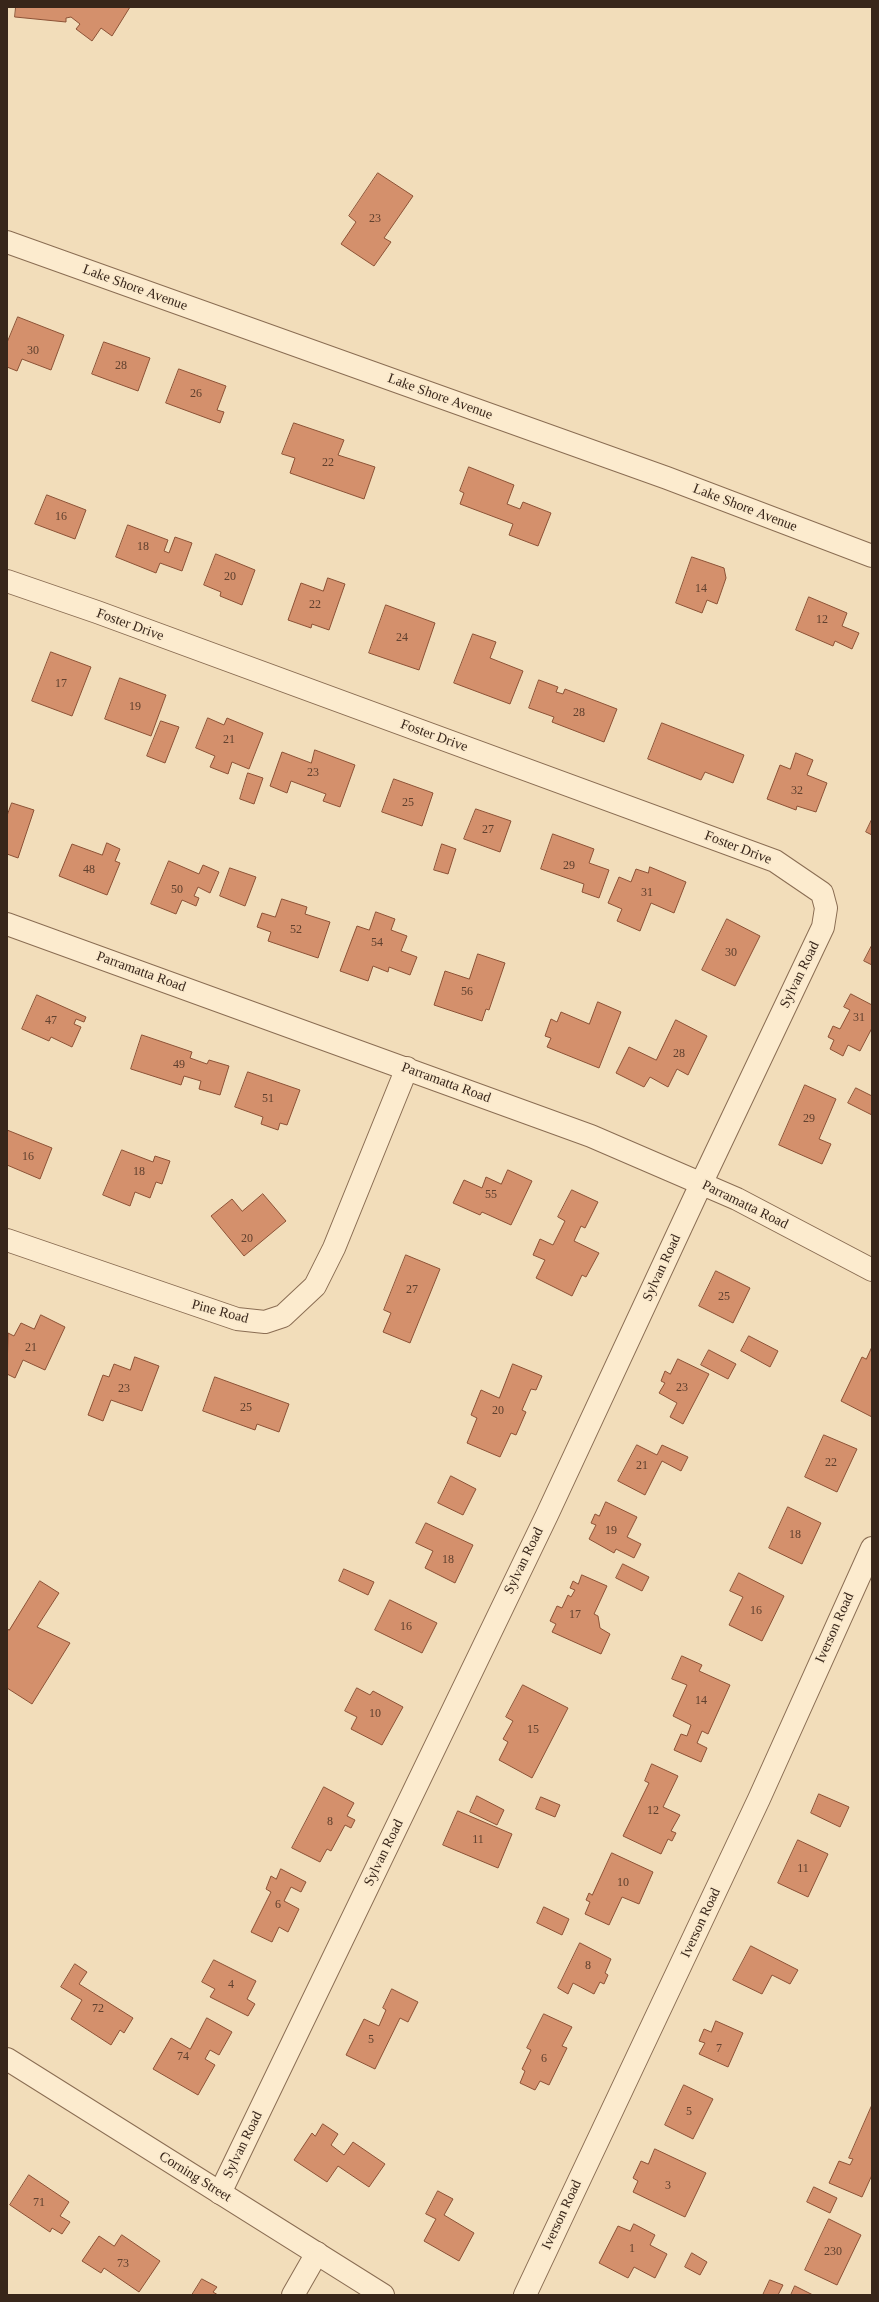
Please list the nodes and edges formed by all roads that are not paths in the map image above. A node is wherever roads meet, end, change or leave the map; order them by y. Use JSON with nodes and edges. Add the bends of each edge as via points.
{"nodes":[{"id":1,"x":7,"y":242,"type":"edge"},
{"id":2,"x":872,"y":556,"type":"edge"},
{"id":3,"x":7,"y":581,"type":"edge"},
{"id":4,"x":7,"y":924,"type":"edge"},
{"id":5,"x":823,"y":927,"type":"joint"},
{"id":6,"x":407,"y":1068,"type":"junction"},
{"id":7,"x":701,"y":1184,"type":"junction"},
{"id":8,"x":7,"y":1240,"type":"edge"},
{"id":9,"x":872,"y":1270,"type":"edge"},
{"id":10,"x":872,"y":1548,"type":"edge"},
{"id":11,"x":7,"y":2059,"type":"edge"},
{"id":12,"x":220,"y":2193,"type":"junction"},
{"id":13,"x":317,"y":2253,"type":"junction"},
{"id":14,"x":293,"y":2295,"type":"edge"},
{"id":15,"x":383,"y":2295,"type":"edge"},
{"id":16,"x":525,"y":2295,"type":"edge"}],
"edges":[{"from":1,"to":2,"type":"street","name":"Lake Shore Avenue","via":[[667,478]]},
{"from":3,"to":5,"type":"street","name":"Foster Drive","via":[[775,861],[822,893],[826,908]]},
{"from":4,"to":6,"type":"street","name":"Parramatta Road"},
{"from":5,"to":7,"type":"street","name":"Sylvan Road"},
{"from":6,"to":7,"type":"street","name":"Parramatta Road","via":[[591,1136]]},
{"from":6,"to":8,"type":"street","name":"Pine Road","via":[[334,1248],[315,1286],[283,1316],[265,1322],[237,1319]]},
{"from":7,"to":9,"type":"street","name":"Parramatta Road"},
{"from":7,"to":12,"type":"street","name":"Sylvan Road","via":[[547,1515]]},
{"from":10,"to":16,"type":"street","name":"Iverson Road","via":[[759,1799]]},
{"from":11,"to":12,"type":"street","name":"Corning Street"},
{"from":12,"to":13,"type":"street","name":"Corning Street"},
{"from":13,"to":14,"type":"street"},
{"from":13,"to":15,"type":"street","name":"Corning Street"}]}
